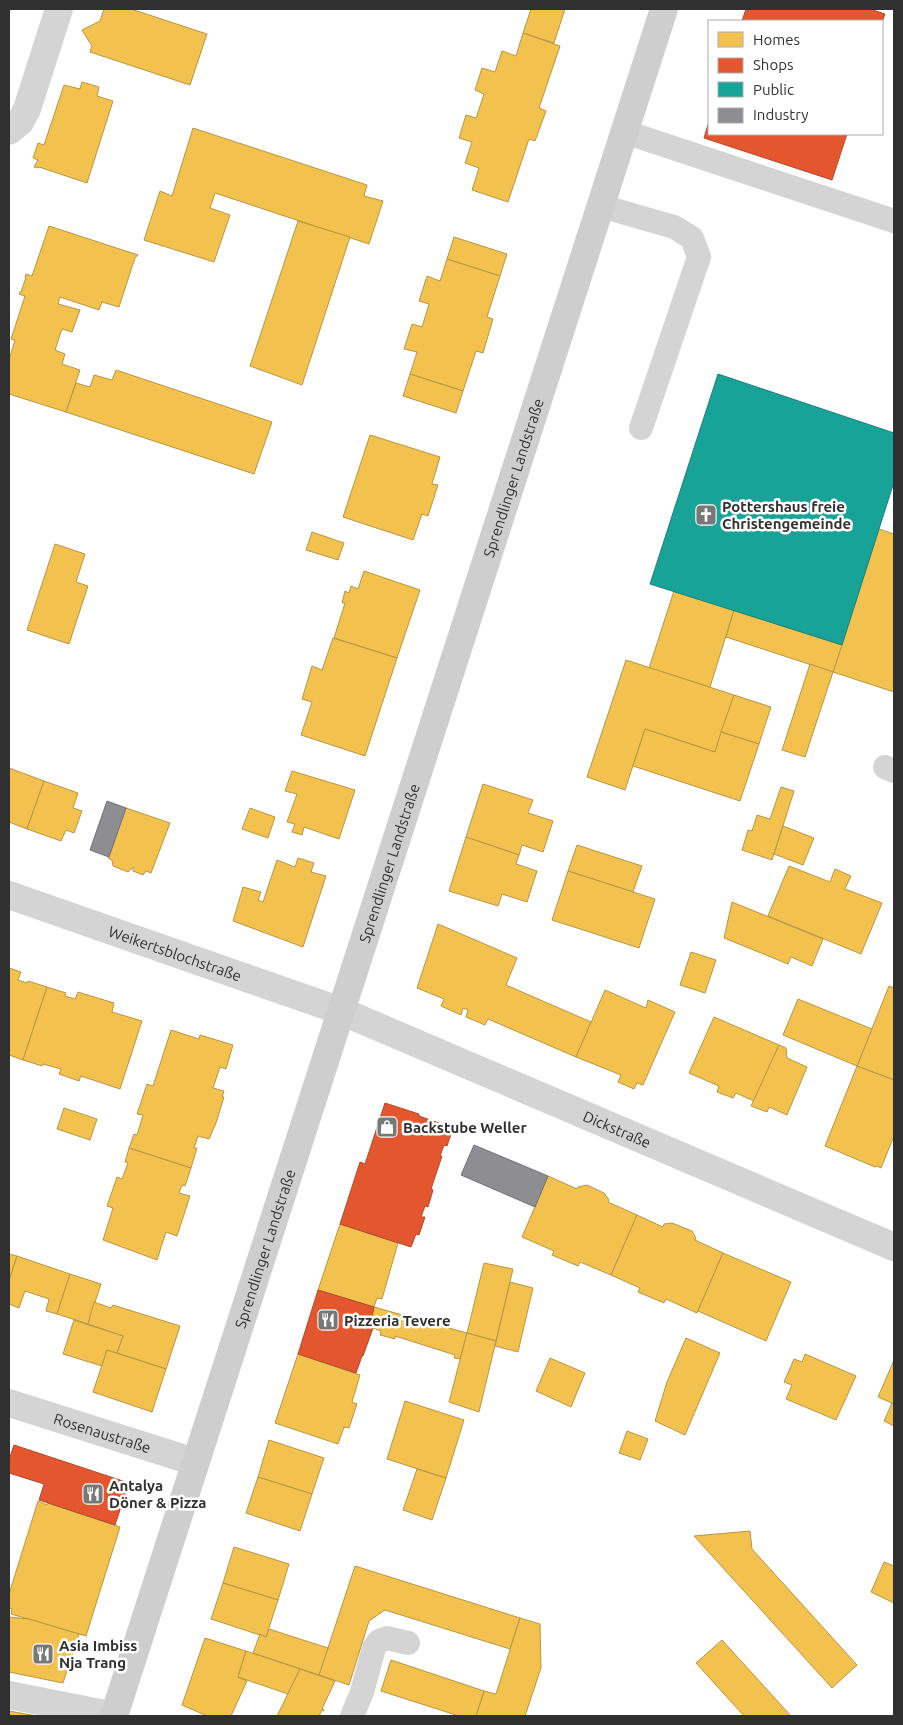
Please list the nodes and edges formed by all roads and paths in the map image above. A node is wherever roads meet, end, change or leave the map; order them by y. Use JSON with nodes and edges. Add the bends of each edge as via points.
{"nodes":[{"id":1,"x":60,"y":9,"type":"edge"},
{"id":2,"x":664,"y":9,"type":"edge"},
{"id":3,"x":9,"y":131,"type":"edge"},
{"id":4,"x":624,"y":132,"type":"junction"},
{"id":5,"x":601,"y":206,"type":"junction"},
{"id":6,"x":894,"y":221,"type":"edge"},
{"id":7,"x":641,"y":428,"type":"dead end"},
{"id":8,"x":9,"y":895,"type":"edge"},
{"id":9,"x":341,"y":1011,"type":"junction"},
{"id":10,"x":894,"y":1247,"type":"edge"},
{"id":11,"x":9,"y":1402,"type":"edge"},
{"id":12,"x":195,"y":1462,"type":"junction"},
{"id":13,"x":408,"y":1643,"type":"dead end"},
{"id":14,"x":9,"y":1695,"type":"edge"},
{"id":15,"x":114,"y":1716,"type":"edge"},
{"id":16,"x":352,"y":1716,"type":"edge"}],
"edges":[{"from":1,"to":3,"type":"street","via":[[27,109],[20,122]]},
{"from":2,"to":4,"type":"main road","name":"Sprendlinger Landstraße"},
{"from":4,"to":5,"type":"main road","name":"Sprendlinger Landstraße"},
{"from":4,"to":6,"type":"lane"},
{"from":5,"to":7,"type":"lane","via":[[674,228],[692,238],[699,257]]},
{"from":5,"to":9,"type":"main road","name":"Sprendlinger Landstraße"},
{"from":8,"to":9,"type":"street","name":"Weikertsblochstraße"},
{"from":9,"to":10,"type":"street","name":"Dickstraße"},
{"from":9,"to":12,"type":"main road","name":"Sprendlinger Landstraße"},
{"from":11,"to":12,"type":"street","name":"Rosenaustraße"},
{"from":12,"to":15,"type":"main road","name":"Sprendlinger Landstraße"},
{"from":13,"to":16,"type":"lane","via":[[388,1638],[379,1641]]},
{"from":14,"to":15,"type":"street"}]}
